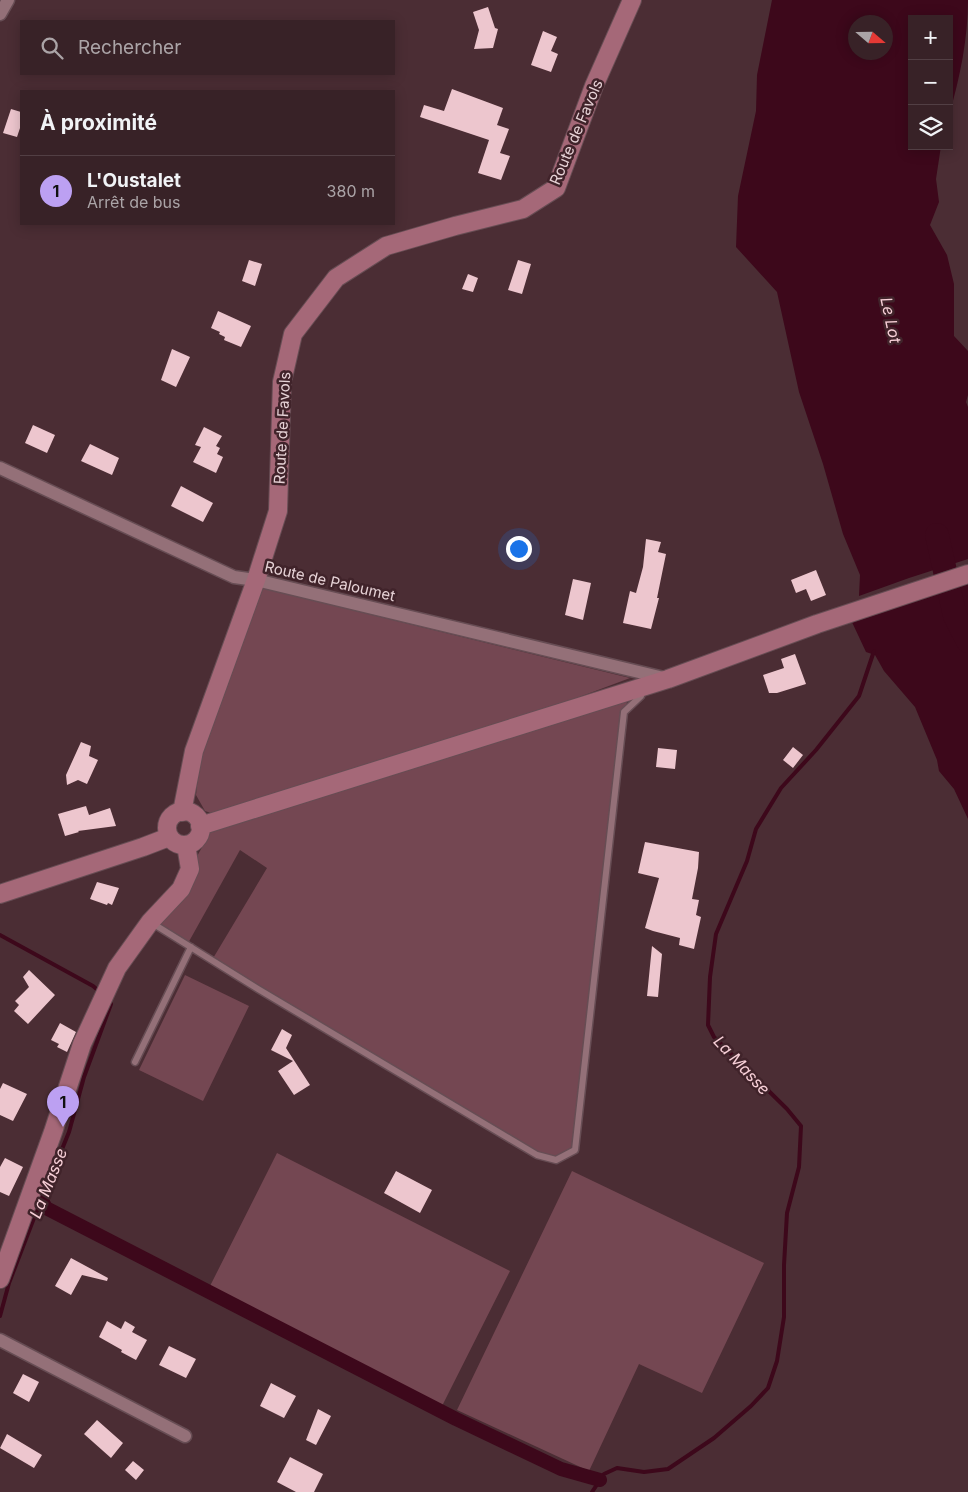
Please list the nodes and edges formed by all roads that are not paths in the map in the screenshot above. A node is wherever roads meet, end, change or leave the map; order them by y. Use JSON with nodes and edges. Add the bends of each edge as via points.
{"nodes":[{"id":1,"x":8,"y":0,"type":"edge"},
{"id":2,"x":632,"y":0,"type":"edge"},
{"id":3,"x":0,"y":14,"type":"edge"},
{"id":4,"x":0,"y":468,"type":"edge"},
{"id":5,"x":968,"y":574,"type":"edge"},
{"id":6,"x":256,"y":580,"type":"junction"},
{"id":7,"x":668,"y":679,"type":"junction"},
{"id":8,"x":642,"y":686,"type":"junction"},
{"id":9,"x":182,"y":812,"type":"junction"},
{"id":10,"x":200,"y":826,"type":"junction"},
{"id":11,"x":169,"y":837,"type":"junction"},
{"id":12,"x":186,"y":845,"type":"junction"},
{"id":13,"x":0,"y":894,"type":"edge"},
{"id":14,"x":150,"y":922,"type":"junction"},
{"id":15,"x":191,"y":947,"type":"junction"},
{"id":16,"x":134,"y":1062,"type":"dead end"},
{"id":17,"x":0,"y":1280,"type":"edge"},
{"id":18,"x":0,"y":1340,"type":"edge"},
{"id":19,"x":185,"y":1436,"type":"dead end"}],
"edges":[{"from":1,"to":3,"type":"street"},
{"from":2,"to":6,"type":"street","name":"Route de Favols","via":[[594,86],[556,188],[523,209],[386,246],[336,278],[293,334],[282,382],[278,511]]},
{"from":4,"to":6,"type":"street","name":"Route de Paloumet","via":[[234,577]]},
{"from":5,"to":7,"type":"street","via":[[817,624]]},
{"from":6,"to":7,"type":"street","name":"Route de Paloumet"},
{"from":6,"to":9,"type":"street","name":"Route de Favols","via":[[194,751]]},
{"from":7,"to":8,"type":"street"},
{"from":8,"to":10,"type":"street"},
{"from":8,"to":15,"type":"lane","via":[[641,696],[624,712],[574,1150],[556,1160],[538,1155]]},
{"from":9,"to":10,"type":"street","via":[[196,817]]},
{"from":9,"to":11,"type":"street","via":[[176,813],[169,821]]},
{"from":10,"to":12,"type":"street","via":[[195,841]]},
{"from":11,"to":12,"type":"street","via":[[176,844]]},
{"from":11,"to":13,"type":"street"},
{"from":12,"to":14,"type":"street","via":[[190,869],[181,889]]},
{"from":14,"to":15,"type":"lane"},
{"from":14,"to":17,"type":"street","via":[[117,968],[82,1044]]},
{"from":15,"to":16,"type":"lane"},
{"from":18,"to":19,"type":"street"}]}
